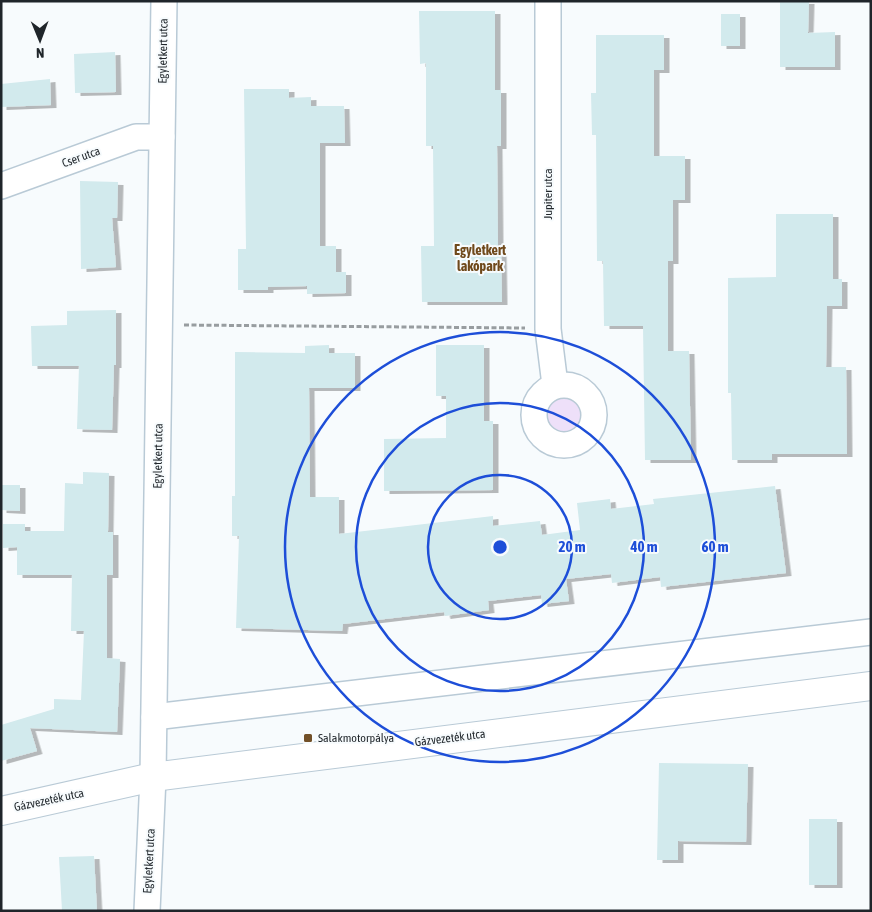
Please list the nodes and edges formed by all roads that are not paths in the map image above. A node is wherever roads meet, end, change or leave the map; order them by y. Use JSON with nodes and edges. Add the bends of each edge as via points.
{"nodes":[{"id":1,"x":164,"y":1,"type":"edge"},
{"id":2,"x":548,"y":1,"type":"edge"},
{"id":3,"x":162,"y":137,"type":"junction"},
{"id":4,"x":1,"y":186,"type":"edge"},
{"id":5,"x":555,"y":386,"type":"dead end"},
{"id":6,"x":871,"y":632,"type":"edge"},
{"id":7,"x":871,"y":686,"type":"edge"},
{"id":8,"x":154,"y":717,"type":"junction"},
{"id":9,"x":153,"y":778,"type":"junction"},
{"id":10,"x":1,"y":811,"type":"edge"},
{"id":11,"x":147,"y":911,"type":"edge"}],
"edges":[{"from":1,"to":3,"type":"street","name":"Egyletkert utca"},
{"from":2,"to":5,"type":"street","name":"Jupiter utca","via":[[548,329]]},
{"from":3,"to":4,"type":"street","name":"Cser utca","via":[[136,137]]},
{"from":3,"to":8,"type":"street","name":"Egyletkert utca"},
{"from":6,"to":8,"type":"street"},
{"from":7,"to":9,"type":"street","name":"Gázvezeték utca"},
{"from":8,"to":9,"type":"street","name":"Egyletkert utca"},
{"from":9,"to":10,"type":"street","name":"Gázvezeték utca"},
{"from":9,"to":11,"type":"street","name":"Egyletkert utca"}]}
